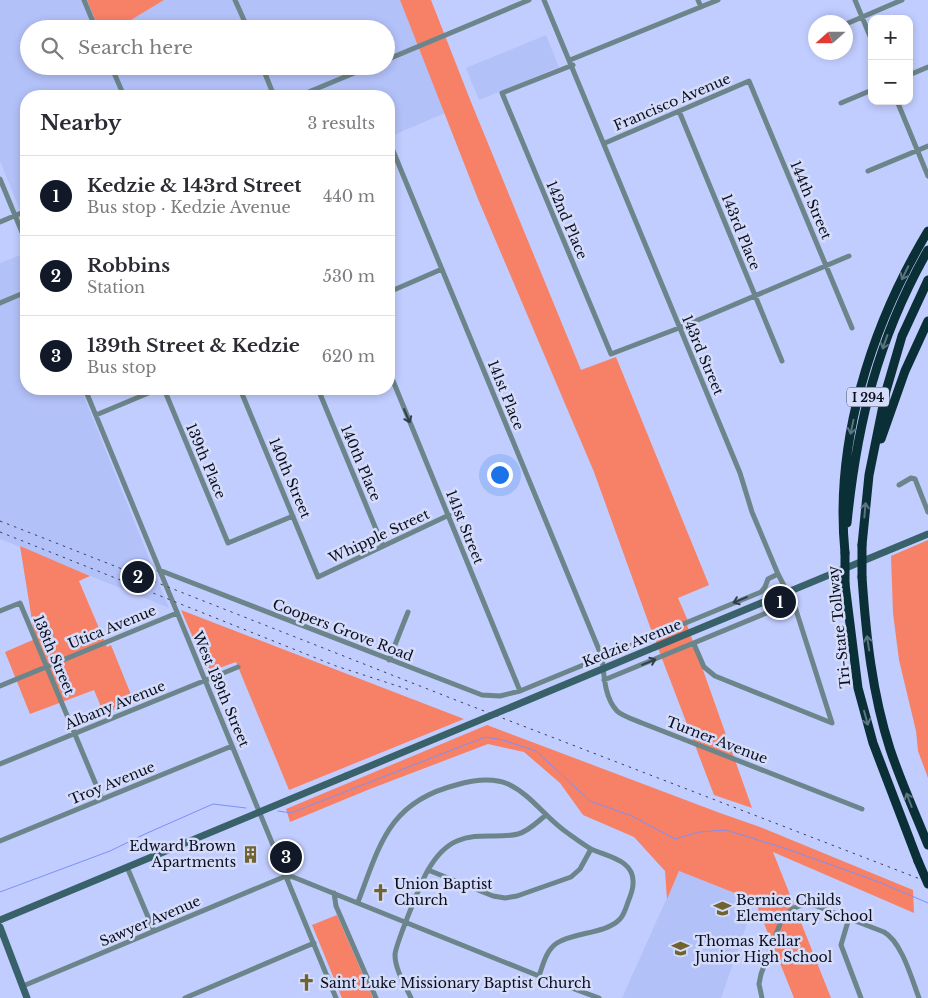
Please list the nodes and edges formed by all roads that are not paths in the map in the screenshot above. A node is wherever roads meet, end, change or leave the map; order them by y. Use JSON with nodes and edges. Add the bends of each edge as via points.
{"nodes":[{"id":1,"x":84,"y":0,"type":"edge"},
{"id":2,"x":236,"y":0,"type":"edge"},
{"id":3,"x":529,"y":0,"type":"edge"},
{"id":4,"x":544,"y":0,"type":"edge"},
{"id":5,"x":698,"y":0,"type":"edge"},
{"id":6,"x":718,"y":0,"type":"edge"},
{"id":7,"x":855,"y":0,"type":"edge"},
{"id":8,"x":902,"y":0,"type":"edge"},
{"id":9,"x":701,"y":7,"type":"junction"},
{"id":10,"x":862,"y":17,"type":"junction"},
{"id":11,"x":92,"y":20,"type":"edge"},
{"id":12,"x":244,"y":20,"type":"edge"},
{"id":13,"x":853,"y":21,"type":"edge"},
{"id":14,"x":868,"y":31,"type":"edge"},
{"id":15,"x":395,"y":56,"type":"edge"},
{"id":16,"x":571,"y":62,"type":"junction"},
{"id":17,"x":928,"y":67,"type":"edge"},
{"id":18,"x":913,"y":73,"type":"edge"},
{"id":19,"x":115,"y":75,"type":"edge"},
{"id":20,"x":266,"y":75,"type":"edge"},
{"id":21,"x":349,"y":75,"type":"edge"},
{"id":22,"x":749,"y":81,"type":"joint"},
{"id":23,"x":121,"y":90,"type":"edge"},
{"id":24,"x":272,"y":90,"type":"edge"},
{"id":25,"x":313,"y":90,"type":"edge"},
{"id":26,"x":868,"y":92,"type":"edge"},
{"id":27,"x":841,"y":103,"type":"dead end"},
{"id":28,"x":899,"y":105,"type":"edge"},
{"id":29,"x":679,"y":111,"type":"junction"},
{"id":30,"x":605,"y":143,"type":"junction"},
{"id":31,"x":928,"y":146,"type":"edge"},
{"id":32,"x":917,"y":150,"type":"junction"},
{"id":33,"x":395,"y":155,"type":"edge"},
{"id":34,"x":868,"y":171,"type":"dead end"},
{"id":35,"x":928,"y":176,"type":"edge"},
{"id":36,"x":0,"y":179,"type":"edge"},
{"id":37,"x":20,"y":214,"type":"edge"},
{"id":38,"x":15,"y":216,"type":"junction"},
{"id":39,"x":0,"y":222,"type":"edge"},
{"id":40,"x":20,"y":228,"type":"edge"},
{"id":41,"x":928,"y":230,"type":"edge"},
{"id":42,"x":928,"y":250,"type":"edge"},
{"id":43,"x":849,"y":256,"type":"dead end"},
{"id":44,"x":826,"y":265,"type":"junction"},
{"id":45,"x":442,"y":269,"type":"junction"},
{"id":46,"x":928,"y":280,"type":"edge"},
{"id":47,"x":395,"y":289,"type":"edge"},
{"id":48,"x":20,"y":295,"type":"edge"},
{"id":49,"x":755,"y":296,"type":"junction"},
{"id":50,"x":0,"y":303,"type":"edge"},
{"id":51,"x":928,"y":321,"type":"edge"},
{"id":52,"x":679,"y":328,"type":"junction"},
{"id":53,"x":852,"y":328,"type":"dead end"},
{"id":54,"x":782,"y":361,"type":"dead end"},
{"id":55,"x":395,"y":385,"type":"edge"},
{"id":56,"x":88,"y":395,"type":"edge"},
{"id":57,"x":144,"y":395,"type":"edge"},
{"id":58,"x":166,"y":395,"type":"edge"},
{"id":59,"x":243,"y":395,"type":"edge"},
{"id":60,"x":321,"y":395,"type":"edge"},
{"id":61,"x":96,"y":415,"type":"junction"},
{"id":62,"x":869,"y":475,"type":"junction"},
{"id":63,"x":899,"y":485,"type":"dead end"},
{"id":64,"x":928,"y":512,"type":"edge"},
{"id":65,"x":449,"y":515,"type":"junction"},
{"id":66,"x":293,"y":516,"type":"junction"},
{"id":67,"x":928,"y":534,"type":"edge"},
{"id":68,"x":384,"y":546,"type":"junction"},
{"id":69,"x":844,"y":554,"type":"junction"},
{"id":70,"x":159,"y":570,"type":"junction"},
{"id":71,"x":778,"y":574,"type":"junction"},
{"id":72,"x":318,"y":577,"type":"joint"},
{"id":73,"x":789,"y":593,"type":"junction"},
{"id":74,"x":795,"y":607,"type":"junction"},
{"id":75,"x":0,"y":611,"type":"edge"},
{"id":76,"x":408,"y":612,"type":"dead end"},
{"id":77,"x":177,"y":613,"type":"junction"},
{"id":78,"x":694,"y":644,"type":"junction"},
{"id":79,"x":602,"y":657,"type":"junction"},
{"id":80,"x":389,"y":660,"type":"junction"},
{"id":81,"x":46,"y":666,"type":"junction"},
{"id":82,"x":238,"y":666,"type":"dead end"},
{"id":83,"x":205,"y":680,"type":"junction"},
{"id":84,"x":604,"y":680,"type":"junction"},
{"id":85,"x":0,"y":686,"type":"edge"},
{"id":86,"x":520,"y":691,"type":"junction"},
{"id":87,"x":74,"y":733,"type":"junction"},
{"id":88,"x":232,"y":746,"type":"junction"},
{"id":89,"x":0,"y":764,"type":"edge"},
{"id":90,"x":102,"y":799,"type":"junction"},
{"id":91,"x":862,"y":809,"type":"dead end"},
{"id":92,"x":259,"y":811,"type":"junction"},
{"id":93,"x":546,"y":815,"type":"junction"},
{"id":94,"x":0,"y":841,"type":"edge"},
{"id":95,"x":928,"y":845,"type":"edge"},
{"id":96,"x":591,"y":848,"type":"junction"},
{"id":97,"x":127,"y":867,"type":"junction"},
{"id":98,"x":428,"y":870,"type":"junction"},
{"id":99,"x":286,"y":876,"type":"junction"},
{"id":100,"x":928,"y":884,"type":"edge"},
{"id":101,"x":334,"y":893,"type":"junction"},
{"id":102,"x":358,"y":902,"type":"junction"},
{"id":103,"x":850,"y":918,"type":"junction"},
{"id":104,"x":0,"y":920,"type":"edge"},
{"id":105,"x":407,"y":923,"type":"junction"},
{"id":106,"x":0,"y":926,"type":"edge"},
{"id":107,"x":154,"y":931,"type":"junction"},
{"id":108,"x":314,"y":943,"type":"junction"},
{"id":109,"x":539,"y":976,"type":"junction"},
{"id":110,"x":23,"y":986,"type":"junction"},
{"id":111,"x":586,"y":996,"type":"edge"},
{"id":112,"x":27,"y":998,"type":"edge"},
{"id":113,"x":185,"y":998,"type":"edge"},
{"id":114,"x":336,"y":998,"type":"edge"},
{"id":115,"x":376,"y":998,"type":"edge"},
{"id":116,"x":411,"y":998,"type":"edge"},
{"id":117,"x":599,"y":998,"type":"edge"},
{"id":118,"x":762,"y":998,"type":"edge"},
{"id":119,"x":861,"y":998,"type":"edge"},
{"id":120,"x":919,"y":998,"type":"edge"}],
"edges":[{"from":1,"to":11,"type":"street"},
{"from":2,"to":12,"type":"street"},
{"from":3,"to":15,"type":"street"},
{"from":4,"to":16,"type":"street","name":"143rd Street"},
{"from":5,"to":9,"type":"street"},
{"from":6,"to":9,"type":"street"},
{"from":7,"to":10,"type":"street"},
{"from":8,"to":10,"type":"street"},
{"from":9,"to":16,"type":"street"},
{"from":10,"to":13,"type":"street"},
{"from":10,"to":14,"type":"street"},
{"from":16,"to":30,"type":"street","name":"143rd Street"},
{"from":16,"to":52,"type":"street","name":"142nd Place","via":[[502,93],[611,354]]},
{"from":17,"to":18,"type":"street"},
{"from":19,"to":23,"type":"street"},
{"from":20,"to":24,"type":"street"},
{"from":21,"to":25,"type":"street"},
{"from":22,"to":29,"type":"street","name":"Francisco Avenue"},
{"from":22,"to":44,"type":"street","name":"144th Street"},
{"from":26,"to":27,"type":"street"},
{"from":28,"to":32,"type":"street"},
{"from":29,"to":30,"type":"street","name":"Francisco Avenue"},
{"from":29,"to":49,"type":"street","name":"143rd Place"},
{"from":30,"to":52,"type":"street","name":"143rd Street"},
{"from":31,"to":32,"type":"street"},
{"from":32,"to":34,"type":"street"},
{"from":32,"to":35,"type":"street"},
{"from":33,"to":45,"type":"street","name":"141st Place"},
{"from":36,"to":38,"type":"street"},
{"from":37,"to":38,"type":"street"},
{"from":38,"to":39,"type":"street"},
{"from":38,"to":40,"type":"street"},
{"from":41,"to":69,"type":"highway","one_way":true,"via":[[892,301],[861,387],[843,485]]},
{"from":42,"to":69,"type":"highway","name":"Tri-State Tollway","number":"I 294","one_way":true,"via":[[891,325],[872,380],[856,449]]},
{"from":43,"to":44,"type":"street"},
{"from":44,"to":49,"type":"street"},
{"from":44,"to":53,"type":"street","name":"144th Street"},
{"from":45,"to":47,"type":"street"},
{"from":45,"to":79,"type":"street","name":"141st Place"},
{"from":46,"to":62,"type":"highway","name":"Tri-State Tollway","number":"I 294","via":[[902,336],[886,391]]},
{"from":48,"to":50,"type":"street"},
{"from":49,"to":52,"type":"street"},
{"from":49,"to":54,"type":"street","name":"143rd Place"},
{"from":51,"to":62,"type":"highway","via":[[905,371]]},
{"from":52,"to":71,"type":"street","name":"143rd Street"},
{"from":55,"to":65,"type":"street","name":"141st Street","one_way":true},
{"from":56,"to":61,"type":"street","name":"West 139th Street"},
{"from":57,"to":61,"type":"street"},
{"from":58,"to":66,"type":"street","name":"139th Place","via":[[228,543]]},
{"from":59,"to":66,"type":"street","name":"140th Street"},
{"from":60,"to":68,"type":"street","name":"140th Place"},
{"from":61,"to":70,"type":"street","name":"West 139th Street"},
{"from":95,"to":62,"type":"highway","name":"Tri-State Tollway","number":"I 294","one_way":true,"bridge":true,"via":[[890,748],[866,634],[862,545]]},
{"from":63,"to":64,"type":"street","via":[[915,479]]},
{"from":65,"to":68,"type":"street","name":"Whipple Street"},
{"from":65,"to":86,"type":"street","name":"141st Street"},
{"from":66,"to":72,"type":"street","name":"140th Street"},
{"from":67,"to":73,"type":"main road","name":"Kedzie Avenue"},
{"from":68,"to":72,"type":"street","name":"Whipple Street"},
{"from":69,"to":100,"type":"highway","name":"Tri-State Tollway","number":"I 294","one_way":true,"bridge":true,"via":[[858,688],[873,743]]},
{"from":70,"to":77,"type":"street","name":"West 139th Street"},
{"from":70,"to":80,"type":"street","name":"Coopers Grove Road"},
{"from":71,"to":73,"type":"street","name":"143rd Street"},
{"from":71,"to":79,"type":"street","name":"Coopers Grove Road","one_way":true,"via":[[768,579],[761,592]]},
{"from":73,"to":74,"type":"street","name":"143rd Street"},
{"from":73,"to":92,"type":"main road","name":"Kedzie Avenue","bridge":true},
{"from":74,"to":78,"type":"street","via":[[786,613],[776,609]]},
{"from":74,"to":78,"type":"street","name":"143rd Street","via":[[832,723],[715,676],[704,666]]},
{"from":75,"to":81,"type":"street","name":"138th Street","via":[[20,603]]},
{"from":76,"to":80,"type":"street"},
{"from":77,"to":81,"type":"street","name":"Utica Avenue"},
{"from":77,"to":83,"type":"street","name":"West 139th Street"},
{"from":84,"to":78,"type":"street","one_way":true},
{"from":79,"to":84,"type":"street","name":"Turner Avenue"},
{"from":79,"to":86,"type":"street","name":"Coopers Grove Road"},
{"from":80,"to":86,"type":"street","name":"Coopers Grove Road","via":[[482,695],[500,696]]},
{"from":81,"to":85,"type":"street","name":"Utica Avenue"},
{"from":81,"to":87,"type":"street","name":"138th Street"},
{"from":82,"to":83,"type":"street","name":"Albany Avenue"},
{"from":83,"to":87,"type":"street","name":"Albany Avenue"},
{"from":83,"to":88,"type":"street","name":"West 139th Street"},
{"from":84,"to":91,"type":"street","name":"Turner Avenue","via":[[617,711]]},
{"from":87,"to":89,"type":"street","name":"Albany Avenue"},
{"from":87,"to":90,"type":"street","name":"138th Street"},
{"from":88,"to":90,"type":"street","name":"Troy Avenue"},
{"from":88,"to":92,"type":"street","name":"West 139th Street"},
{"from":90,"to":94,"type":"street","name":"Troy Avenue"},
{"from":92,"to":97,"type":"main road","name":"Kedzie Avenue"},
{"from":92,"to":99,"type":"street","name":"West 139th Street"},
{"from":93,"to":96,"type":"street"},
{"from":93,"to":98,"type":"street","via":[[519,834],[471,836],[456,841],[440,853]]},
{"from":93,"to":102,"type":"street","via":[[522,792],[491,780],[472,780],[419,798],[388,830]]},
{"from":96,"to":98,"type":"street","via":[[580,870],[571,877],[511,897],[493,896]]},
{"from":96,"to":109,"type":"street","via":[[621,860],[633,874],[634,886],[624,914],[610,926],[556,943],[548,952]]},
{"from":97,"to":104,"type":"main road","name":"Kedzie Avenue"},
{"from":97,"to":107,"type":"street"},
{"from":98,"to":105,"type":"street"},
{"from":99,"to":101,"type":"street"},
{"from":99,"to":107,"type":"street","name":"Sawyer Avenue"},
{"from":99,"to":108,"type":"street","name":"West 139th Street"},
{"from":101,"to":102,"type":"street"},
{"from":101,"to":115,"type":"street","via":[[336,906]]},
{"from":102,"to":105,"type":"street"},
{"from":103,"to":118,"type":"street","via":[[809,904],[789,910],[782,919],[761,974]]},
{"from":103,"to":119,"type":"street","via":[[841,945]]},
{"from":103,"to":120,"type":"street","via":[[892,938]]},
{"from":105,"to":109,"type":"street"},
{"from":105,"to":116,"type":"street","via":[[395,958]]},
{"from":106,"to":110,"type":"main road"},
{"from":107,"to":110,"type":"street","name":"Sawyer Avenue"},
{"from":108,"to":113,"type":"street"},
{"from":108,"to":114,"type":"street","name":"West 139th Street"},
{"from":109,"to":111,"type":"street"},
{"from":110,"to":112,"type":"main road"},
{"from":111,"to":117,"type":"street"}]}
